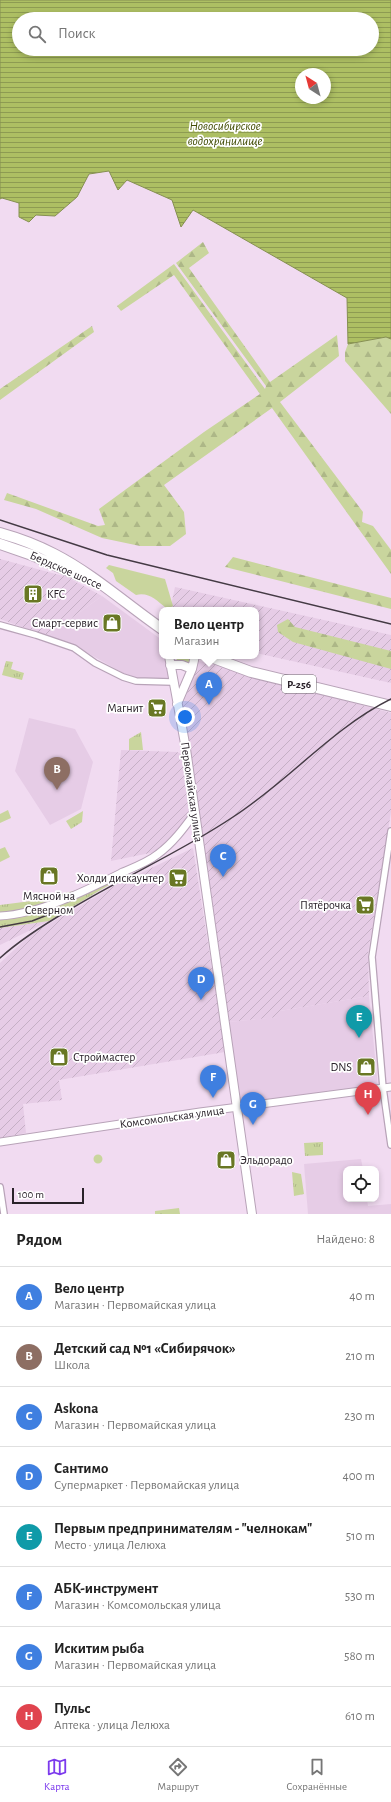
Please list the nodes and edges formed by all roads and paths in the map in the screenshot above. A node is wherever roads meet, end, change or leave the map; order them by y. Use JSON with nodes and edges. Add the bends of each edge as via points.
{"nodes":[{"id":1,"x":0,"y":533,"type":"edge"},
{"id":2,"x":0,"y":544,"type":"edge"},
{"id":3,"x":107,"y":589,"type":"junction"},
{"id":4,"x":0,"y":625,"type":"edge"},
{"id":5,"x":159,"y":627,"type":"edge"},
{"id":6,"x":194,"y":659,"type":"edge"},
{"id":7,"x":204,"y":659,"type":"edge"},
{"id":8,"x":216,"y":659,"type":"edge"},
{"id":9,"x":170,"y":660,"type":"edge"},
{"id":10,"x":192,"y":669,"type":"junction"},
{"id":11,"x":187,"y":680,"type":"junction"},
{"id":12,"x":172,"y":682,"type":"junction"},
{"id":13,"x":177,"y":704,"type":"junction"},
{"id":14,"x":391,"y":706,"type":"edge"},
{"id":15,"x":195,"y":813,"type":"junction"},
{"id":16,"x":391,"y":831,"type":"edge"},
{"id":17,"x":0,"y":916,"type":"edge"},
{"id":18,"x":391,"y":1087,"type":"edge"},
{"id":19,"x":383,"y":1088,"type":"junction"},
{"id":20,"x":236,"y":1108,"type":"junction"},
{"id":21,"x":0,"y":1142,"type":"edge"},
{"id":22,"x":391,"y":1145,"type":"edge"},
{"id":23,"x":0,"y":1187,"type":"edge"},
{"id":24,"x":4,"y":1214,"type":"edge"},
{"id":25,"x":252,"y":1214,"type":"edge"}],
"edges":[{"from":1,"to":3,"type":"highway","name":"Бердское шоссе","via":[[54,554]]},
{"from":2,"to":3,"type":"highway","name":"Бердское шоссе","via":[[38,557]]},
{"from":3,"to":5,"type":"highway"},
{"from":4,"to":12,"type":"street","via":[[74,648],[95,663],[129,679]]},
{"from":6,"to":10,"type":"main road"},
{"from":7,"to":11,"type":"main road","via":[[196,665]]},
{"from":8,"to":14,"type":"highway","number":"Р-256","via":[[251,672]]},
{"from":9,"to":10,"type":"main road"},
{"from":9,"to":12,"type":"main road","name":"Первомайская улица"},
{"from":10,"to":11,"type":"main road"},
{"from":11,"to":13,"type":"main road"},
{"from":12,"to":13,"type":"main road","name":"Первомайская улица"},
{"from":13,"to":15,"type":"main road","name":"Первомайская улица"},
{"from":15,"to":17,"type":"street","via":[[169,845],[146,861],[34,910]]},
{"from":15,"to":20,"type":"main road","name":"Первомайская улица"},
{"from":16,"to":19,"type":"street","via":[[372,957]]},
{"from":18,"to":19,"type":"street","name":"Комсомольская улица"},
{"from":19,"to":20,"type":"street","name":"Комсомольская улица"},
{"from":19,"to":22,"type":"street"},
{"from":20,"to":21,"type":"street","name":"Комсомольская улица"},
{"from":20,"to":25,"type":"main road","name":"Первомайская улица"},
{"from":23,"to":24,"type":"street"}]}
